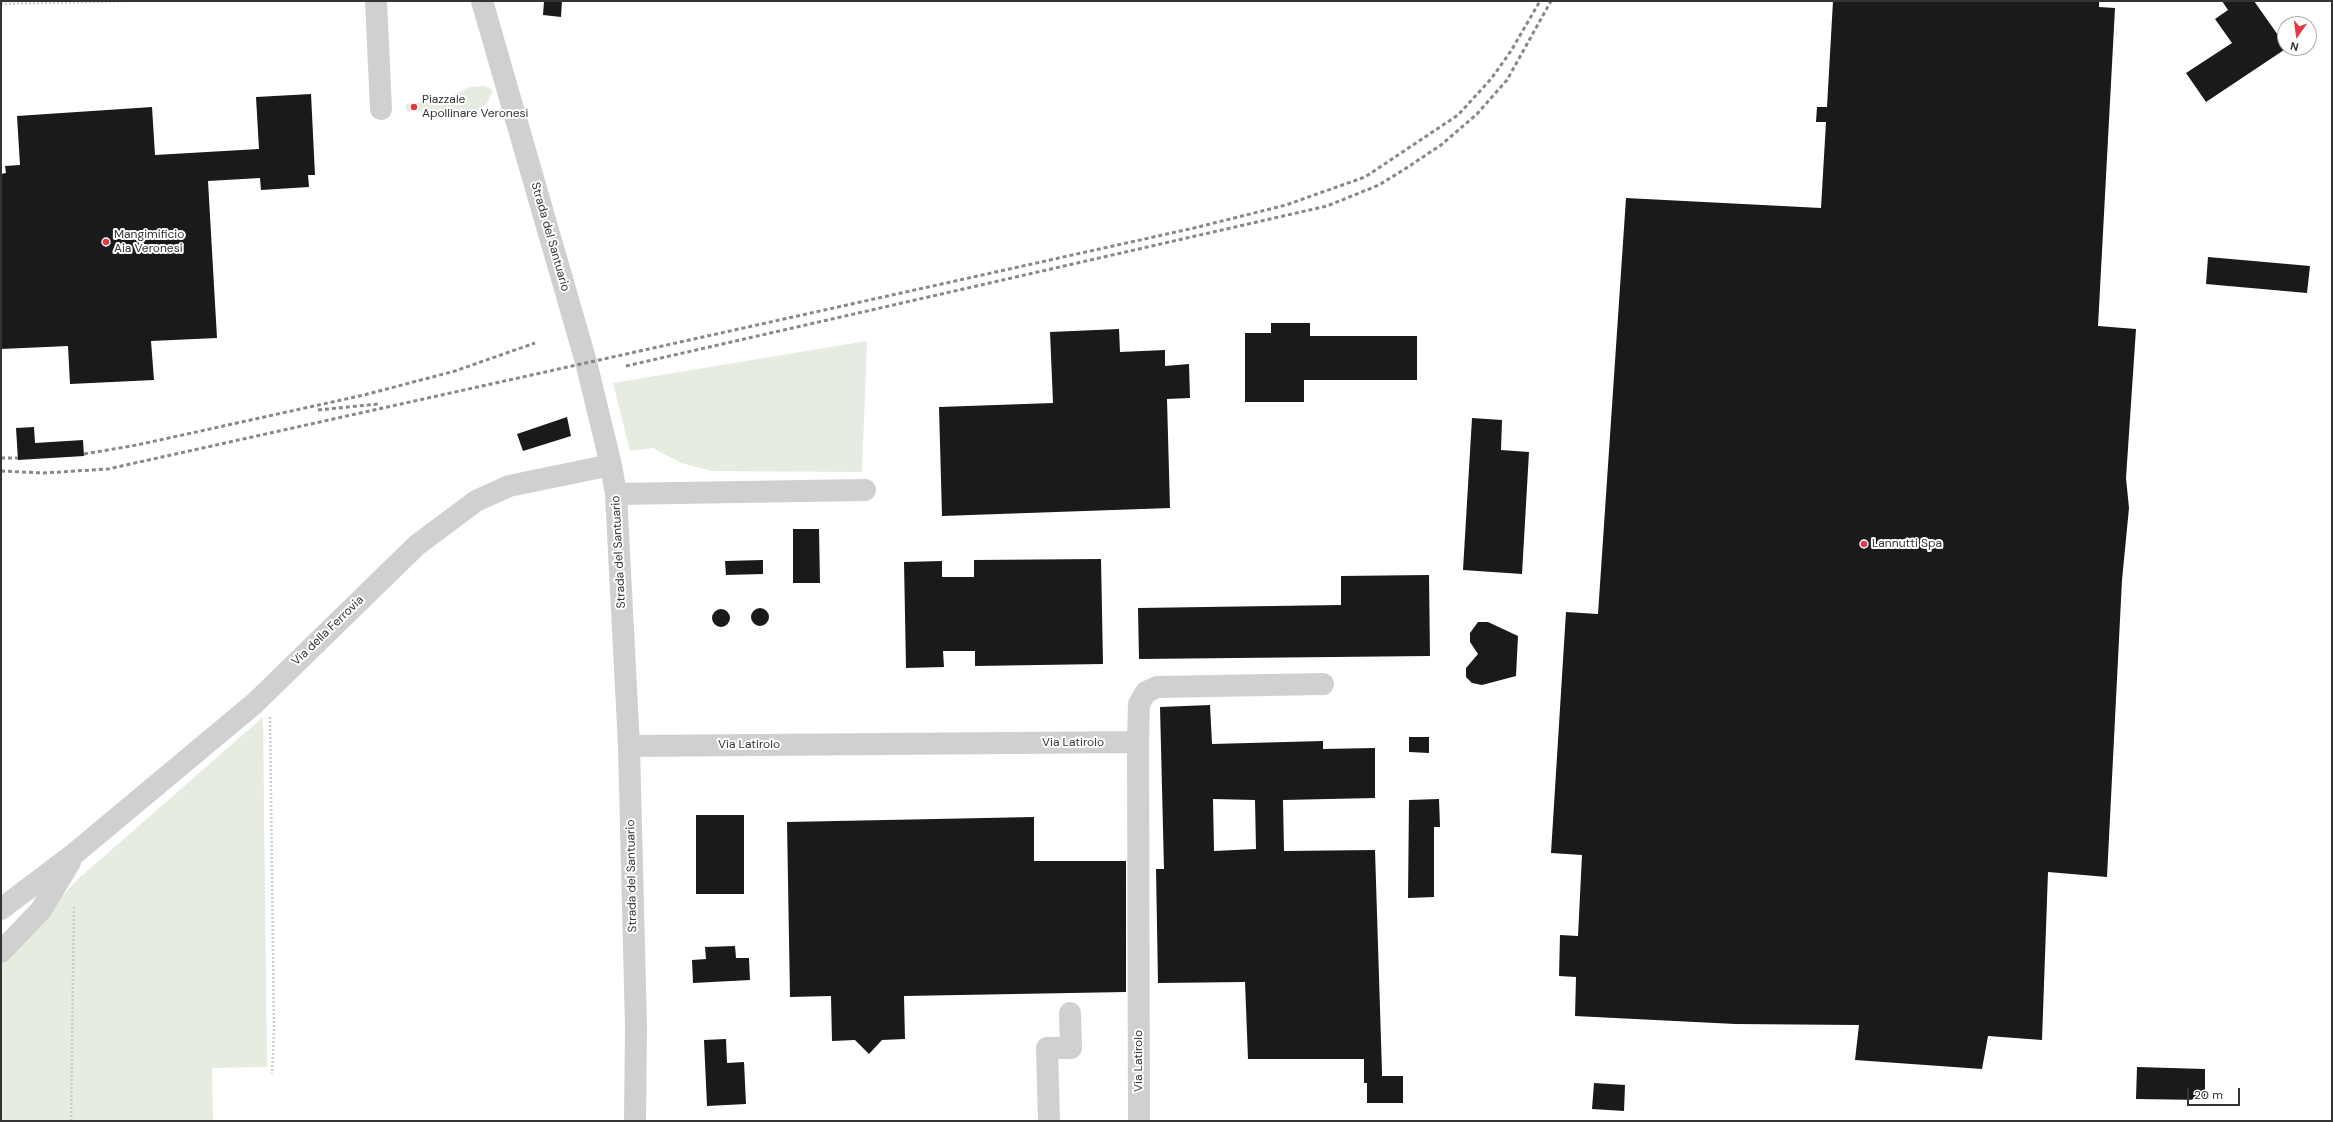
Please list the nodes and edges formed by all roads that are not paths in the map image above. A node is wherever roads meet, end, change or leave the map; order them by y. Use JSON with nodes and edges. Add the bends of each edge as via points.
{"nodes":[{"id":1,"x":376,"y":1,"type":"edge"},
{"id":2,"x":482,"y":1,"type":"edge"},
{"id":3,"x":381,"y":109,"type":"dead end"},
{"id":4,"x":611,"y":464,"type":"junction"},
{"id":5,"x":865,"y":490,"type":"dead end"},
{"id":6,"x":616,"y":494,"type":"junction"},
{"id":7,"x":1323,"y":684,"type":"dead end"},
{"id":8,"x":1138,"y":742,"type":"junction"},
{"id":9,"x":629,"y":746,"type":"junction"},
{"id":10,"x":74,"y":854,"type":"junction"},
{"id":11,"x":1,"y":909,"type":"edge"},
{"id":12,"x":1,"y":952,"type":"edge"},
{"id":13,"x":1070,"y":1013,"type":"dead end"},
{"id":14,"x":635,"y":1121,"type":"edge"},
{"id":15,"x":1049,"y":1121,"type":"edge"},
{"id":16,"x":1140,"y":1121,"type":"edge"}],
"edges":[{"from":1,"to":3,"type":"street"},
{"from":2,"to":4,"type":"street","name":"Strada del Santuario","via":[[586,362]]},
{"from":4,"to":6,"type":"street","name":"Strada del Santuario"},
{"from":4,"to":10,"type":"street","name":"Via della Ferrovia","via":[[509,486],[476,501],[417,545],[265,694]]},
{"from":5,"to":6,"type":"street"},
{"from":6,"to":9,"type":"street","name":"Strada del Santuario"},
{"from":7,"to":8,"type":"street","via":[[1157,687],[1146,692],[1139,704]]},
{"from":8,"to":9,"type":"street","name":"Via Latirolo"},
{"from":8,"to":16,"type":"street","name":"Via Latirolo"},
{"from":9,"to":14,"type":"street","name":"Strada del Santuario","via":[[636,1027]]},
{"from":10,"to":11,"type":"street","name":"Via della Ferrovia"},
{"from":10,"to":12,"type":"street","name":"Via della Ferrovia","via":[[41,910]]},
{"from":13,"to":15,"type":"street","via":[[1071,1048],[1047,1048]]}]}
